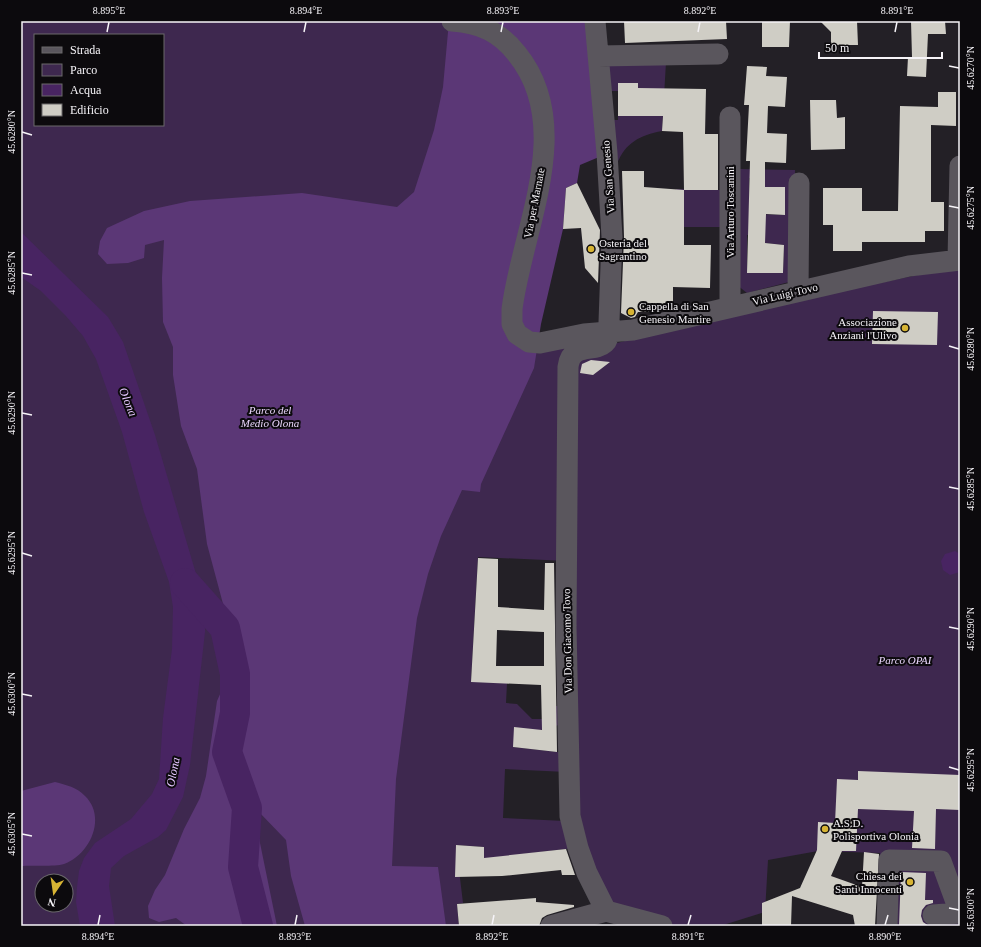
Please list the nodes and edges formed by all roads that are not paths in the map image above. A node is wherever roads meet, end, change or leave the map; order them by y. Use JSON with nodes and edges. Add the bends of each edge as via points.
{"nodes":[{"id":1,"x":452,"y":21,"type":"edge"},
{"id":2,"x":595,"y":21,"type":"edge"},
{"id":3,"x":504,"y":28,"type":"edge"},
{"id":4,"x":718,"y":54,"type":"dead end"},
{"id":5,"x":598,"y":56,"type":"junction"},
{"id":6,"x":730,"y":117,"type":"dead end"},
{"id":7,"x":960,"y":166,"type":"edge"},
{"id":8,"x":799,"y":183,"type":"dead end"},
{"id":9,"x":959,"y":260,"type":"edge"},
{"id":10,"x":798,"y":291,"type":"junction"},
{"id":11,"x":730,"y":306,"type":"junction"},
{"id":12,"x":610,"y":333,"type":"junction"},
{"id":13,"x":606,"y":911,"type":"junction"},
{"id":14,"x":960,"y":913,"type":"edge"},
{"id":15,"x":933,"y":915,"type":"dead end"},
{"id":16,"x":551,"y":926,"type":"edge"},
{"id":17,"x":662,"y":926,"type":"edge"},
{"id":18,"x":887,"y":926,"type":"edge"}],
"edges":[{"from":1,"to":3,"type":"street","name":"Via per Marnate"},
{"from":2,"to":5,"type":"street","name":"Via San Genesio"},
{"from":3,"to":12,"type":"street","name":"Via per Marnate","via":[[532,77],[544,118],[544,143],[537,195],[514,299],[513,328],[520,337],[537,344],[584,334]]},
{"from":4,"to":5,"type":"street"},
{"from":5,"to":12,"type":"street","name":"Via San Genesio","via":[[612,237]]},
{"from":6,"to":11,"type":"street","name":"Via Arturo Toscanini"},
{"from":7,"to":9,"type":"street"},
{"from":8,"to":10,"type":"street"},
{"from":9,"to":10,"type":"street","name":"Via Luigi Tovo","via":[[916,265]]},
{"from":10,"to":11,"type":"street","name":"Via Luigi Tovo"},
{"from":11,"to":12,"type":"street","name":"Via Luigi Tovo","via":[[633,330]]},
{"from":12,"to":13,"type":"street","name":"Via Don Giacomo Tovo","via":[[606,344],[578,351],[570,359],[566,626],[570,816],[587,873]]},
{"from":13,"to":16,"type":"street"},
{"from":13,"to":17,"type":"street"},
{"from":14,"to":15,"type":"street"},
{"from":14,"to":18,"type":"street","via":[[941,861],[889,860]]}]}
